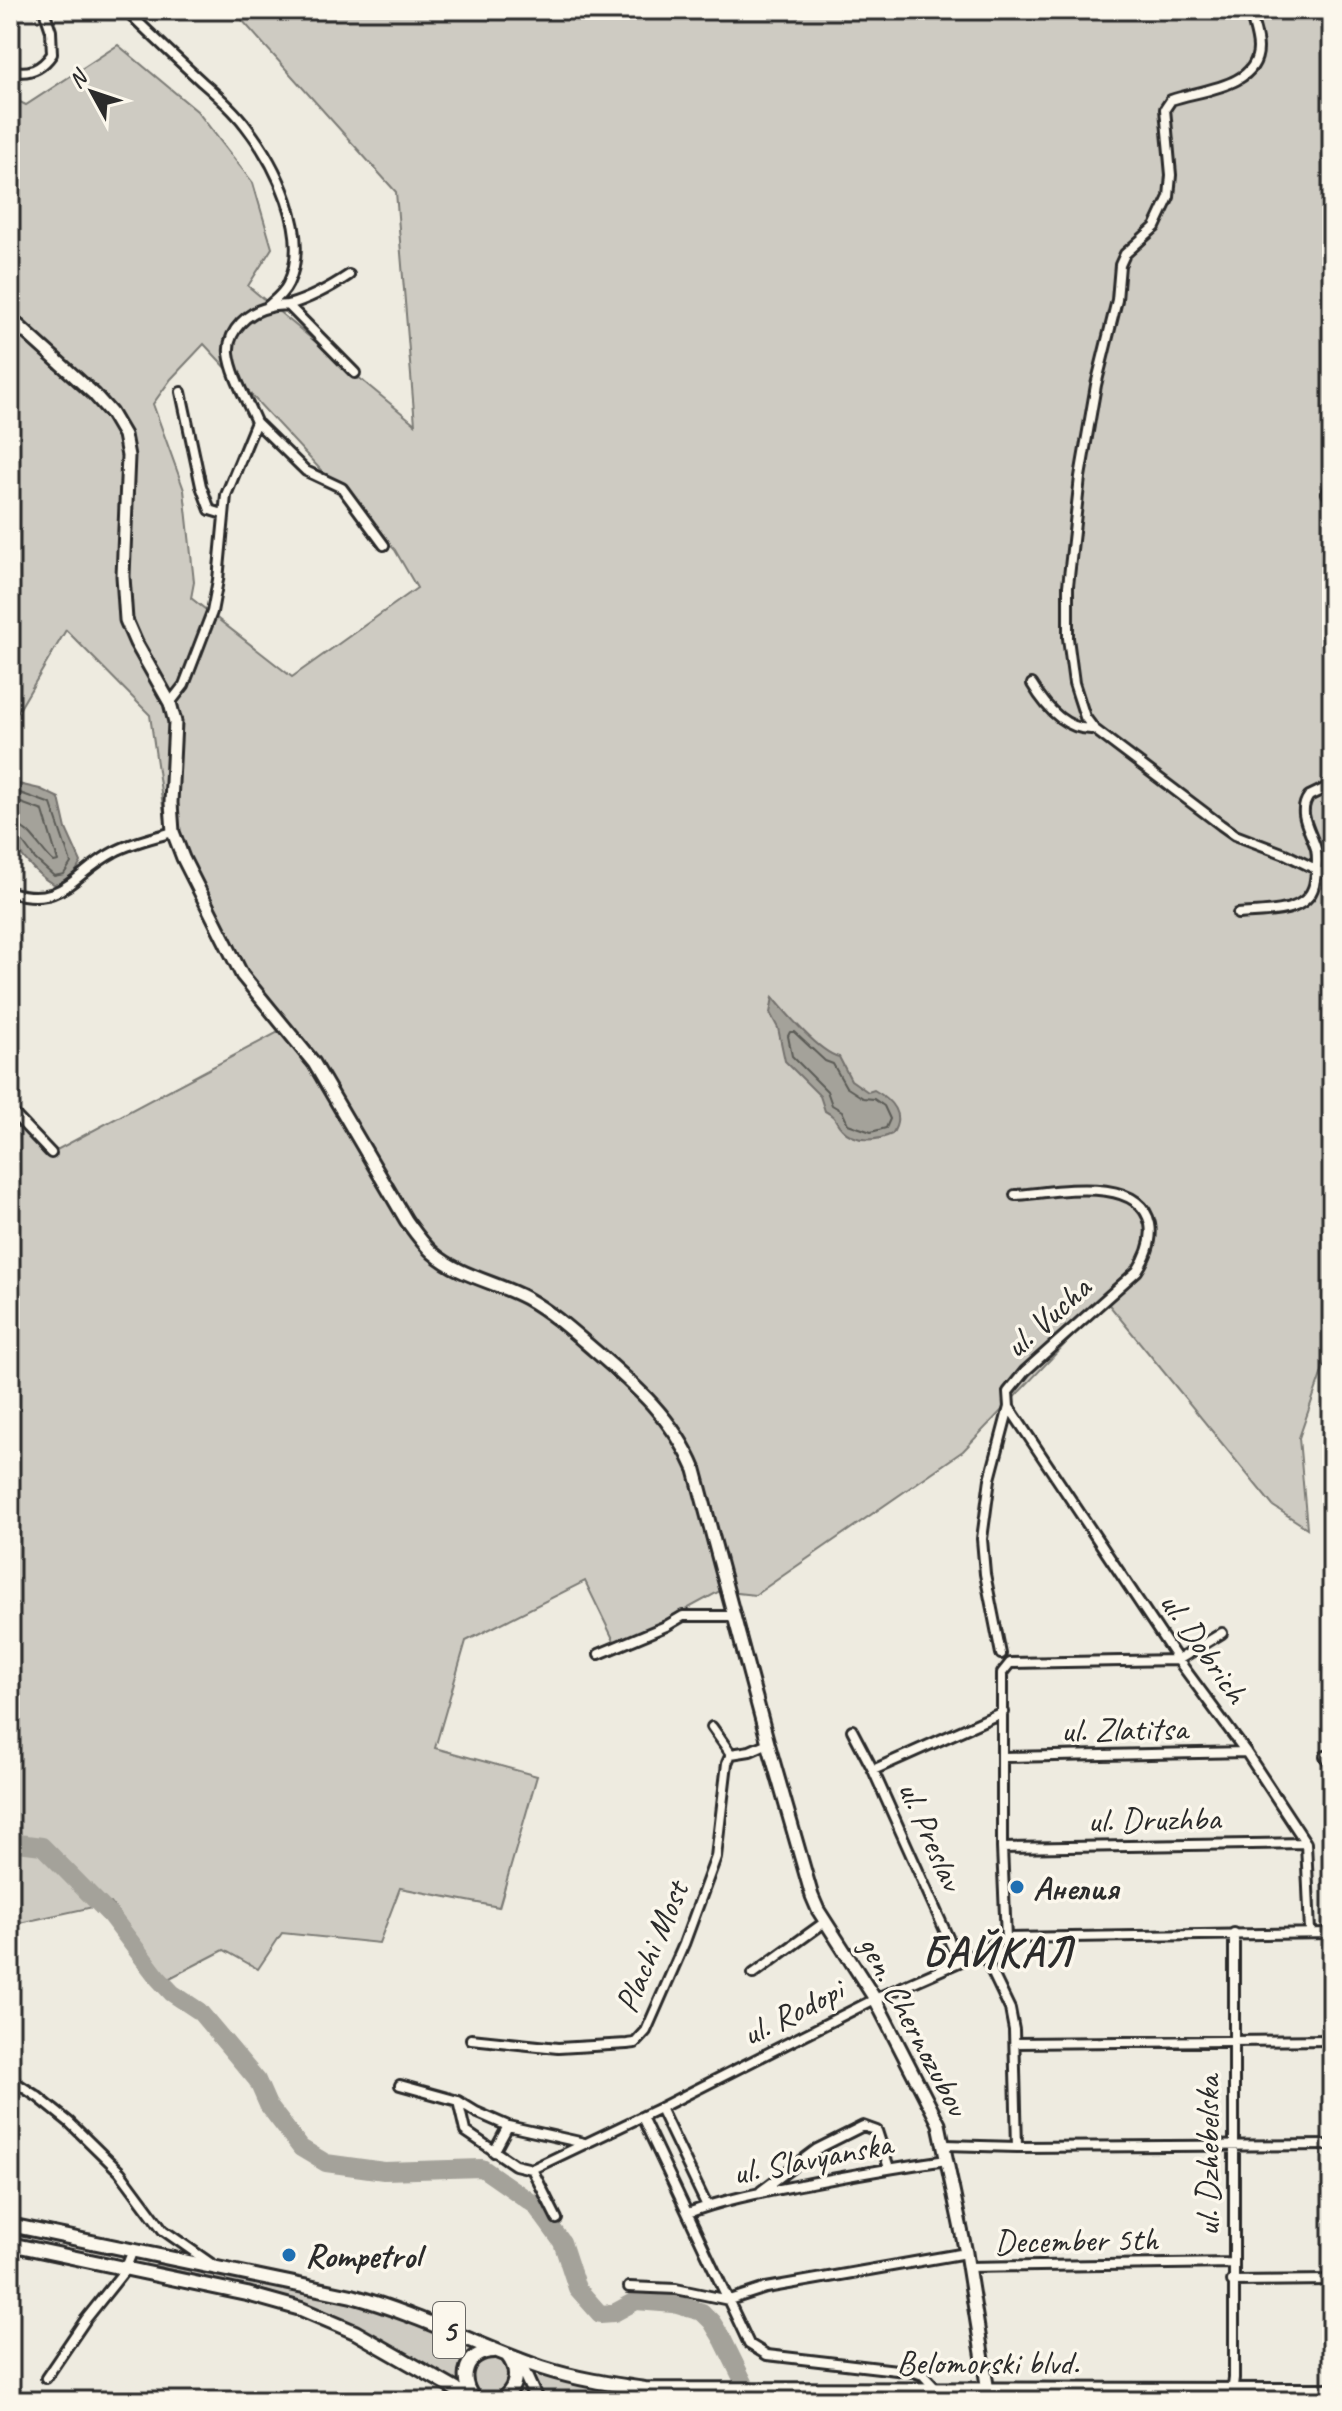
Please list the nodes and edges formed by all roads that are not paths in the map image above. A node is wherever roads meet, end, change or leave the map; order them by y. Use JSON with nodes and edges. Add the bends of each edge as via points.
{"nodes":[{"id":1,"x":44,"y":10,"type":"edge"},
{"id":2,"x":126,"y":10,"type":"edge"},
{"id":3,"x":1250,"y":10,"type":"edge"},
{"id":4,"x":10,"y":70,"type":"edge"},
{"id":5,"x":349,"y":275,"type":"dead end"},
{"id":6,"x":288,"y":305,"type":"junction"},
{"id":7,"x":268,"y":307,"type":"junction"},
{"id":8,"x":10,"y":318,"type":"edge"},
{"id":9,"x":355,"y":373,"type":"dead end"},
{"id":10,"x":181,"y":392,"type":"dead end"},
{"id":11,"x":256,"y":422,"type":"junction"},
{"id":12,"x":1332,"y":483,"type":"edge"},
{"id":13,"x":1332,"y":503,"type":"edge"},
{"id":14,"x":223,"y":514,"type":"junction"},
{"id":15,"x":384,"y":545,"type":"dead end"},
{"id":16,"x":1032,"y":684,"type":"dead end"},
{"id":17,"x":170,"y":703,"type":"junction"},
{"id":18,"x":1094,"y":729,"type":"junction"},
{"id":19,"x":1332,"y":785,"type":"edge"},
{"id":20,"x":173,"y":832,"type":"junction"},
{"id":21,"x":1317,"y":869,"type":"junction"},
{"id":22,"x":1332,"y":877,"type":"edge"},
{"id":23,"x":10,"y":892,"type":"edge"},
{"id":24,"x":1238,"y":914,"type":"dead end"},
{"id":25,"x":10,"y":1110,"type":"edge"},
{"id":26,"x":51,"y":1153,"type":"dead end"},
{"id":27,"x":1015,"y":1195,"type":"dead end"},
{"id":28,"x":1009,"y":1407,"type":"junction"},
{"id":29,"x":734,"y":1616,"type":"junction"},
{"id":30,"x":1222,"y":1633,"type":"dead end"},
{"id":31,"x":599,"y":1654,"type":"dead end"},
{"id":32,"x":1001,"y":1654,"type":"dead end"},
{"id":33,"x":1178,"y":1660,"type":"junction"},
{"id":34,"x":1003,"y":1712,"type":"junction"},
{"id":35,"x":712,"y":1727,"type":"dead end"},
{"id":36,"x":852,"y":1730,"type":"dead end"},
{"id":37,"x":768,"y":1743,"type":"junction"},
{"id":38,"x":1246,"y":1752,"type":"junction"},
{"id":39,"x":731,"y":1754,"type":"junction"},
{"id":40,"x":1325,"y":1756,"type":"dead end"},
{"id":41,"x":1003,"y":1757,"type":"junction"},
{"id":42,"x":1332,"y":1768,"type":"edge"},
{"id":43,"x":873,"y":1770,"type":"junction"},
{"id":44,"x":1306,"y":1843,"type":"junction"},
{"id":45,"x":1002,"y":1848,"type":"junction"},
{"id":46,"x":825,"y":1922,"type":"junction"},
{"id":47,"x":1310,"y":1932,"type":"junction"},
{"id":48,"x":1234,"y":1933,"type":"junction"},
{"id":49,"x":1332,"y":1933,"type":"edge"},
{"id":50,"x":1006,"y":1938,"type":"junction"},
{"id":51,"x":982,"y":1951,"type":"junction"},
{"id":52,"x":959,"y":1962,"type":"junction"},
{"id":53,"x":753,"y":1974,"type":"dead end"},
{"id":54,"x":875,"y":1999,"type":"junction"},
{"id":55,"x":471,"y":2039,"type":"dead end"},
{"id":56,"x":1233,"y":2040,"type":"junction"},
{"id":57,"x":1332,"y":2040,"type":"edge"},
{"id":58,"x":1015,"y":2043,"type":"junction"},
{"id":59,"x":10,"y":2079,"type":"edge"},
{"id":60,"x":400,"y":2085,"type":"dead end"},
{"id":61,"x":458,"y":2101,"type":"junction"},
{"id":62,"x":660,"y":2108,"type":"junction"},
{"id":63,"x":642,"y":2117,"type":"junction"},
{"id":64,"x":508,"y":2126,"type":"junction"},
{"id":65,"x":584,"y":2143,"type":"junction"},
{"id":66,"x":945,"y":2145,"type":"junction"},
{"id":67,"x":1234,"y":2145,"type":"junction"},
{"id":68,"x":1332,"y":2145,"type":"edge"},
{"id":69,"x":1017,"y":2147,"type":"junction"},
{"id":70,"x":494,"y":2152,"type":"junction"},
{"id":71,"x":947,"y":2160,"type":"junction"},
{"id":72,"x":889,"y":2168,"type":"junction"},
{"id":73,"x":532,"y":2169,"type":"junction"},
{"id":74,"x":758,"y":2194,"type":"junction"},
{"id":75,"x":707,"y":2206,"type":"junction"},
{"id":76,"x":688,"y":2213,"type":"junction"},
{"id":77,"x":557,"y":2219,"type":"dead end"},
{"id":78,"x":10,"y":2225,"type":"edge"},
{"id":79,"x":10,"y":2244,"type":"edge"},
{"id":80,"x":133,"y":2250,"type":"junction"},
{"id":81,"x":966,"y":2253,"type":"junction"},
{"id":82,"x":1233,"y":2263,"type":"junction"},
{"id":83,"x":968,"y":2267,"type":"junction"},
{"id":84,"x":217,"y":2268,"type":"junction"},
{"id":85,"x":125,"y":2270,"type":"junction"},
{"id":86,"x":1332,"y":2280,"type":"edge"},
{"id":87,"x":1232,"y":2281,"type":"junction"},
{"id":88,"x":629,"y":2287,"type":"dead end"},
{"id":89,"x":729,"y":2300,"type":"junction"},
{"id":90,"x":508,"y":2355,"type":"junction"},
{"id":91,"x":46,"y":2378,"type":"dead end"},
{"id":92,"x":645,"y":2389,"type":"junction"},
{"id":93,"x":1233,"y":2389,"type":"edge"},
{"id":94,"x":1332,"y":2390,"type":"edge"},
{"id":95,"x":938,"y":2391,"type":"junction"},
{"id":96,"x":989,"y":2396,"type":"edge"},
{"id":97,"x":476,"y":2401,"type":"edge"},
{"id":98,"x":499,"y":2401,"type":"edge"},
{"id":99,"x":537,"y":2401,"type":"edge"},
{"id":100,"x":605,"y":2401,"type":"edge"}],
"edges":[{"from":1,"to":4,"type":"street","via":[[52,54],[37,70]]},
{"from":2,"to":7,"type":"street","via":[[245,124],[285,193],[293,221],[293,272]]},
{"from":3,"to":18,"type":"street","via":[[1258,46],[1248,70],[1236,81],[1167,104],[1171,175],[1166,210],[1120,265],[1080,477],[1068,586],[1074,683]]},
{"from":5,"to":6,"type":"street"},
{"from":6,"to":7,"type":"street"},
{"from":6,"to":9,"type":"street"},
{"from":7,"to":11,"type":"street","via":[[247,318],[230,337],[232,367]]},
{"from":8,"to":17,"type":"street","via":[[94,394],[124,435],[126,620]]},
{"from":10,"to":14,"type":"street","via":[[201,486],[210,510]]},
{"from":11,"to":14,"type":"street","via":[[230,481]]},
{"from":11,"to":15,"type":"street","via":[[306,471],[342,488]]},
{"from":12,"to":13,"type":"street","via":[[1327,493]]},
{"from":14,"to":17,"type":"street","via":[[212,612],[184,685]]},
{"from":16,"to":18,"type":"street","via":[[1060,717]]},
{"from":17,"to":20,"type":"street","via":[[175,722]]},
{"from":18,"to":21,"type":"street","via":[[1235,835]]},
{"from":19,"to":21,"type":"street","via":[[1309,796],[1303,808]]},
{"from":20,"to":23,"type":"street","via":[[113,852],[47,897]]},
{"from":20,"to":29,"type":"street","name":"gen. Chernozubov","via":[[200,898],[242,975],[314,1063],[420,1240],[445,1262],[558,1319],[668,1420],[695,1470]]},
{"from":21,"to":22,"type":"street"},
{"from":21,"to":24,"type":"street","via":[[1313,892],[1300,905]]},
{"from":25,"to":26,"type":"street"},
{"from":27,"to":28,"type":"street","name":"ul. Vucha","via":[[1124,1193],[1145,1210],[1150,1234],[1137,1271],[1017,1379],[1008,1392]]},
{"from":28,"to":32,"type":"street","name":"ul. Vucha","via":[[990,1479],[982,1539]]},
{"from":28,"to":33,"type":"street","name":"ul. Dobrich"},
{"from":29,"to":31,"type":"street","via":[[683,1616]]},
{"from":29,"to":37,"type":"street","name":"gen. Chernozubov"},
{"from":30,"to":33,"type":"street"},
{"from":33,"to":34,"type":"street","via":[[1010,1663],[1002,1673]]},
{"from":33,"to":38,"type":"street","name":"ul. Dobrich"},
{"from":34,"to":41,"type":"street"},
{"from":34,"to":43,"type":"street"},
{"from":35,"to":39,"type":"street"},
{"from":36,"to":43,"type":"street","name":"ul. Preslav"},
{"from":37,"to":39,"type":"street"},
{"from":37,"to":46,"type":"street","name":"gen. Chernozubov","via":[[812,1896]]},
{"from":38,"to":41,"type":"street","name":"ul. Zlatitsa"},
{"from":38,"to":44,"type":"street","name":"ul. Dobrich"},
{"from":39,"to":55,"type":"street","name":"Plachi Most","via":[[716,1857],[684,1944],[640,2038],[627,2044],[558,2048]]},
{"from":40,"to":42,"type":"street"},
{"from":41,"to":45,"type":"street"},
{"from":43,"to":52,"type":"street","name":"ul. Preslav"},
{"from":44,"to":45,"type":"street","name":"ul. Druzhba"},
{"from":44,"to":47,"type":"street"},
{"from":45,"to":50,"type":"street"},
{"from":46,"to":53,"type":"street"},
{"from":46,"to":54,"type":"street","name":"gen. Chernozubov"},
{"from":47,"to":48,"type":"street","name":"ul. Rodopi"},
{"from":47,"to":49,"type":"street","name":"ul. Rodopi"},
{"from":48,"to":50,"type":"street","name":"ul. Rodopi"},
{"from":48,"to":56,"type":"street","name":"ul. Dzhebelska"},
{"from":50,"to":51,"type":"street","name":"ul. Rodopi"},
{"from":51,"to":52,"type":"street","name":"ul. Rodopi"},
{"from":51,"to":58,"type":"street","via":[[1010,2009]]},
{"from":52,"to":54,"type":"street","name":"ul. Rodopi"},
{"from":54,"to":62,"type":"street","name":"ul. Rodopi"},
{"from":54,"to":66,"type":"street","name":"gen. Chernozubov"},
{"from":56,"to":57,"type":"street"},
{"from":56,"to":58,"type":"street"},
{"from":56,"to":67,"type":"street","name":"ul. Dzhebelska"},
{"from":58,"to":69,"type":"street"},
{"from":59,"to":84,"type":"street","via":[[69,2122],[120,2172],[163,2230]]},
{"from":60,"to":61,"type":"street"},
{"from":61,"to":64,"type":"street"},
{"from":61,"to":70,"type":"street","via":[[465,2131]]},
{"from":62,"to":63,"type":"street","name":"ul. Rodopi"},
{"from":62,"to":75,"type":"street"},
{"from":63,"to":65,"type":"street","name":"ul. Rodopi"},
{"from":63,"to":76,"type":"street"},
{"from":64,"to":65,"type":"street"},
{"from":64,"to":70,"type":"street"},
{"from":65,"to":73,"type":"street","name":"ul. Rodopi"},
{"from":66,"to":69,"type":"street"},
{"from":66,"to":71,"type":"street","name":"gen. Chernozubov"},
{"from":67,"to":68,"type":"street"},
{"from":67,"to":69,"type":"street"},
{"from":67,"to":82,"type":"street","name":"ul. Dzhebelska"},
{"from":70,"to":73,"type":"street"},
{"from":71,"to":72,"type":"street","name":"ul. Slavyanska"},
{"from":71,"to":81,"type":"street","name":"gen. Chernozubov"},
{"from":72,"to":74,"type":"street","name":"ul. Slavyanska"},
{"from":72,"to":74,"type":"street","via":[[877,2131],[863,2126],[817,2149]]},
{"from":73,"to":77,"type":"street"},
{"from":74,"to":75,"type":"street","name":"ul. Slavyanska"},
{"from":75,"to":76,"type":"street","name":"ul. Slavyanska"},
{"from":76,"to":89,"type":"street"},
{"from":78,"to":80,"type":"main road","number":"5"},
{"from":79,"to":85,"type":"main road","number":"5"},
{"from":80,"to":84,"type":"main road","number":"5"},
{"from":80,"to":85,"type":"street"},
{"from":81,"to":83,"type":"street","name":"gen. Chernozubov"},
{"from":81,"to":89,"type":"street","name":"December 5th","via":[[766,2288]]},
{"from":82,"to":83,"type":"street","name":"December 5th"},
{"from":82,"to":87,"type":"street","name":"ul. Dzhebelska"},
{"from":83,"to":96,"type":"street","name":"gen. Chernozubov"},
{"from":84,"to":90,"type":"main road","name":"Belomorski blvd.","number":"5","via":[[379,2303]]},
{"from":85,"to":91,"type":"street"},
{"from":85,"to":97,"type":"main road","number":"5","via":[[301,2309],[335,2322]]},
{"from":86,"to":87,"type":"street"},
{"from":87,"to":93,"type":"street","name":"ul. Dzhebelska"},
{"from":88,"to":89,"type":"street","via":[[676,2289]]},
{"from":89,"to":95,"type":"street","via":[[745,2339],[767,2355],[914,2372]]},
{"from":90,"to":92,"type":"main road","name":"Belomorski blvd.","number":"5","via":[[576,2378]]},
{"from":90,"to":97,"type":"main road","via":[[478,2354],[470,2361],[465,2383]]},
{"from":90,"to":98,"type":"main road","via":[[515,2379],[510,2393]]},
{"from":90,"to":99,"type":"street"},
{"from":92,"to":95,"type":"main road","name":"Belomorski blvd.","number":"5"},
{"from":92,"to":100,"type":"main road","name":"Belomorski blvd.","number":"5"},
{"from":93,"to":94,"type":"main road","name":"Belomorski blvd.","number":"5"},
{"from":93,"to":96,"type":"main road","name":"Belomorski blvd.","number":"5"},
{"from":95,"to":96,"type":"main road","name":"Belomorski blvd.","number":"5"}]}
